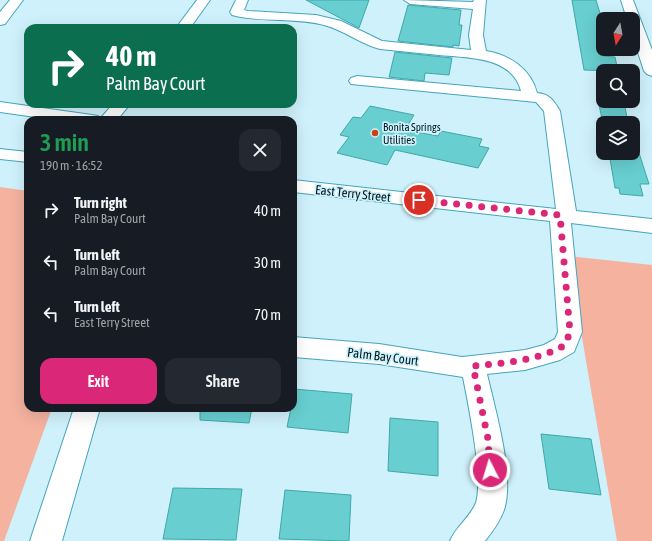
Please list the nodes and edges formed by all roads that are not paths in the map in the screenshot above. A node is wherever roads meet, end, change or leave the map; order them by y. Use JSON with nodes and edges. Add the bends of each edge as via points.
{"nodes":[{"id":1,"x":17,"y":0,"type":"edge"},
{"id":2,"x":204,"y":0,"type":"edge"},
{"id":3,"x":242,"y":0,"type":"edge"},
{"id":4,"x":410,"y":0,"type":"edge"},
{"id":5,"x":627,"y":0,"type":"edge"},
{"id":6,"x":480,"y":3,"type":"edge"},
{"id":7,"x":0,"y":21,"type":"edge"},
{"id":8,"x":186,"y":24,"type":"edge"},
{"id":9,"x":647,"y":42,"type":"edge"},
{"id":10,"x":480,"y":55,"type":"junction"},
{"id":11,"x":652,"y":71,"type":"edge"},
{"id":12,"x":357,"y":81,"type":"dead end"},
{"id":13,"x":530,"y":96,"type":"junction"},
{"id":14,"x":0,"y":107,"type":"edge"},
{"id":15,"x":118,"y":108,"type":"edge"},
{"id":16,"x":64,"y":116,"type":"edge"},
{"id":17,"x":112,"y":116,"type":"edge"},
{"id":18,"x":0,"y":154,"type":"edge"},
{"id":19,"x":24,"y":157,"type":"edge"},
{"id":20,"x":297,"y":186,"type":"edge"},
{"id":21,"x":563,"y":216,"type":"junction"},
{"id":22,"x":652,"y":226,"type":"edge"},
{"id":23,"x":297,"y":347,"type":"edge"},
{"id":24,"x":473,"y":366,"type":"junction"},
{"id":25,"x":86,"y":412,"type":"edge"},
{"id":26,"x":46,"y":541,"type":"edge"},
{"id":27,"x":466,"y":541,"type":"edge"}],
"edges":[{"from":1,"to":7,"type":"street"},
{"from":2,"to":8,"type":"street"},
{"from":3,"to":10,"type":"street","via":[[237,12],[336,24],[380,45]]},
{"from":4,"to":6,"type":"street"},
{"from":5,"to":9,"type":"street"},
{"from":6,"to":10,"type":"street","via":[[476,48]]},
{"from":9,"to":11,"type":"street"},
{"from":10,"to":13,"type":"street","via":[[501,61],[519,71],[526,81]]},
{"from":12,"to":13,"type":"street","name":"Palm Bay Court"},
{"from":13,"to":21,"type":"street","name":"Palm Bay Court","via":[[541,98],[552,111]]},
{"from":14,"to":16,"type":"street"},
{"from":15,"to":17,"type":"street"},
{"from":18,"to":19,"type":"street"},
{"from":20,"to":21,"type":"street","name":"East Terry Street"},
{"from":21,"to":22,"type":"street","name":"East Terry Street"},
{"from":21,"to":24,"type":"street","name":"Palm Bay Court","via":[[570,332],[565,345],[551,353],[525,360]]},
{"from":23,"to":24,"type":"street","name":"Palm Bay Court","via":[[379,354],[462,367]]},
{"from":24,"to":27,"type":"street","via":[[488,439],[492,485],[489,508]]},
{"from":25,"to":26,"type":"street"}]}
